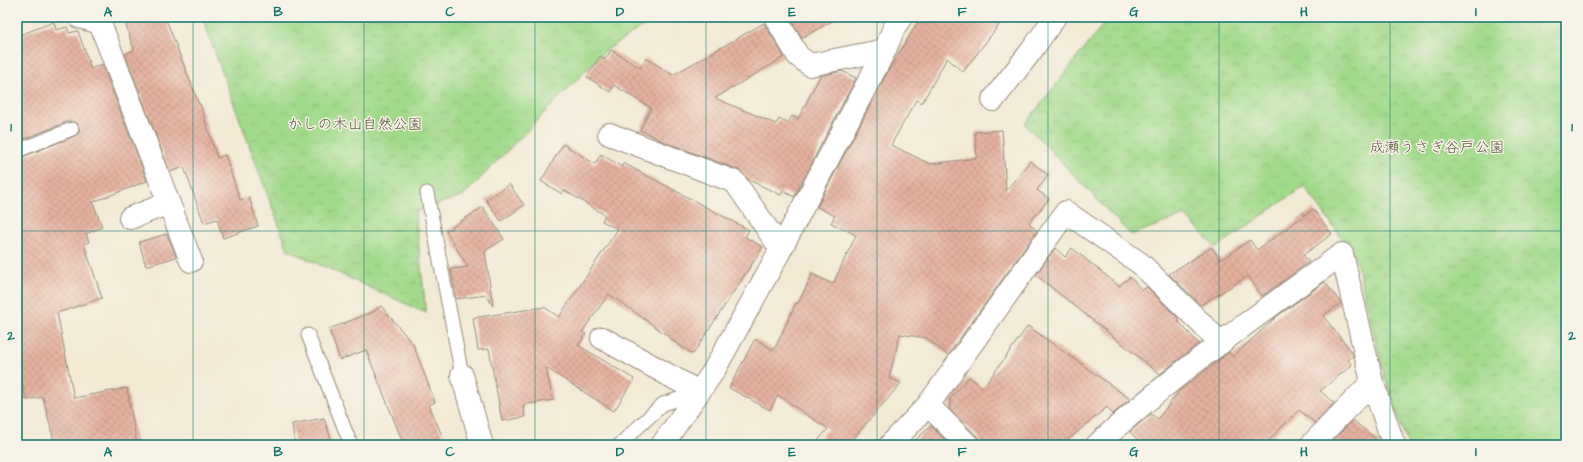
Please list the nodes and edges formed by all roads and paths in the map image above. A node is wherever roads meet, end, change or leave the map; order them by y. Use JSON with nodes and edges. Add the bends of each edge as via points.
{"nodes":[{"id":1,"x":79,"y":17,"type":"edge"},
{"id":2,"x":775,"y":17,"type":"edge"},
{"id":3,"x":1056,"y":17,"type":"edge"},
{"id":4,"x":894,"y":21,"type":"edge"},
{"id":5,"x":885,"y":50,"type":"junction"},
{"id":6,"x":993,"y":100,"type":"dead end"},
{"id":7,"x":72,"y":129,"type":"dead end"},
{"id":8,"x":609,"y":134,"type":"dead end"},
{"id":9,"x":17,"y":151,"type":"edge"},
{"id":10,"x":427,"y":193,"type":"dead end"},
{"id":11,"x":169,"y":203,"type":"junction"},
{"id":12,"x":130,"y":218,"type":"dead end"},
{"id":13,"x":781,"y":249,"type":"junction"},
{"id":14,"x":191,"y":261,"type":"dead end"},
{"id":15,"x":308,"y":335,"type":"dead end"},
{"id":16,"x":602,"y":338,"type":"dead end"},
{"id":17,"x":1221,"y":343,"type":"junction"},
{"id":18,"x":462,"y":375,"type":"joint"},
{"id":19,"x":1372,"y":382,"type":"junction"},
{"id":20,"x":699,"y":392,"type":"junction"},
{"id":21,"x":928,"y":405,"type":"junction"},
{"id":22,"x":351,"y":445,"type":"edge"},
{"id":23,"x":482,"y":445,"type":"edge"},
{"id":24,"x":619,"y":445,"type":"edge"},
{"id":25,"x":662,"y":445,"type":"edge"},
{"id":26,"x":890,"y":445,"type":"edge"},
{"id":27,"x":968,"y":445,"type":"edge"},
{"id":28,"x":1097,"y":445,"type":"edge"},
{"id":29,"x":1311,"y":445,"type":"edge"},
{"id":30,"x":1394,"y":445,"type":"edge"}],
"edges":[{"from":1,"to":11,"type":"street","via":[[100,23]]},
{"from":2,"to":5,"type":"street","via":[[798,56],[810,65]]},
{"from":3,"to":6,"type":"street"},
{"from":4,"to":5,"type":"street"},
{"from":5,"to":13,"type":"street"},
{"from":7,"to":9,"type":"lane"},
{"from":8,"to":13,"type":"street","via":[[735,182]]},
{"from":10,"to":18,"type":"lane"},
{"from":11,"to":12,"type":"street"},
{"from":11,"to":14,"type":"street"},
{"from":13,"to":20,"type":"street","via":[[713,372]]},
{"from":15,"to":22,"type":"lane"},
{"from":16,"to":20,"type":"street"},
{"from":17,"to":19,"type":"street","via":[[1342,254]]},
{"from":17,"to":21,"type":"street","via":[[1141,264],[1066,212]]},
{"from":17,"to":28,"type":"street","via":[[1133,412]]},
{"from":18,"to":23,"type":"street"},
{"from":19,"to":29,"type":"street"},
{"from":19,"to":30,"type":"street"},
{"from":20,"to":24,"type":"lane","via":[[663,404]]},
{"from":20,"to":25,"type":"street"},
{"from":21,"to":26,"type":"street"},
{"from":21,"to":27,"type":"street"}]}
